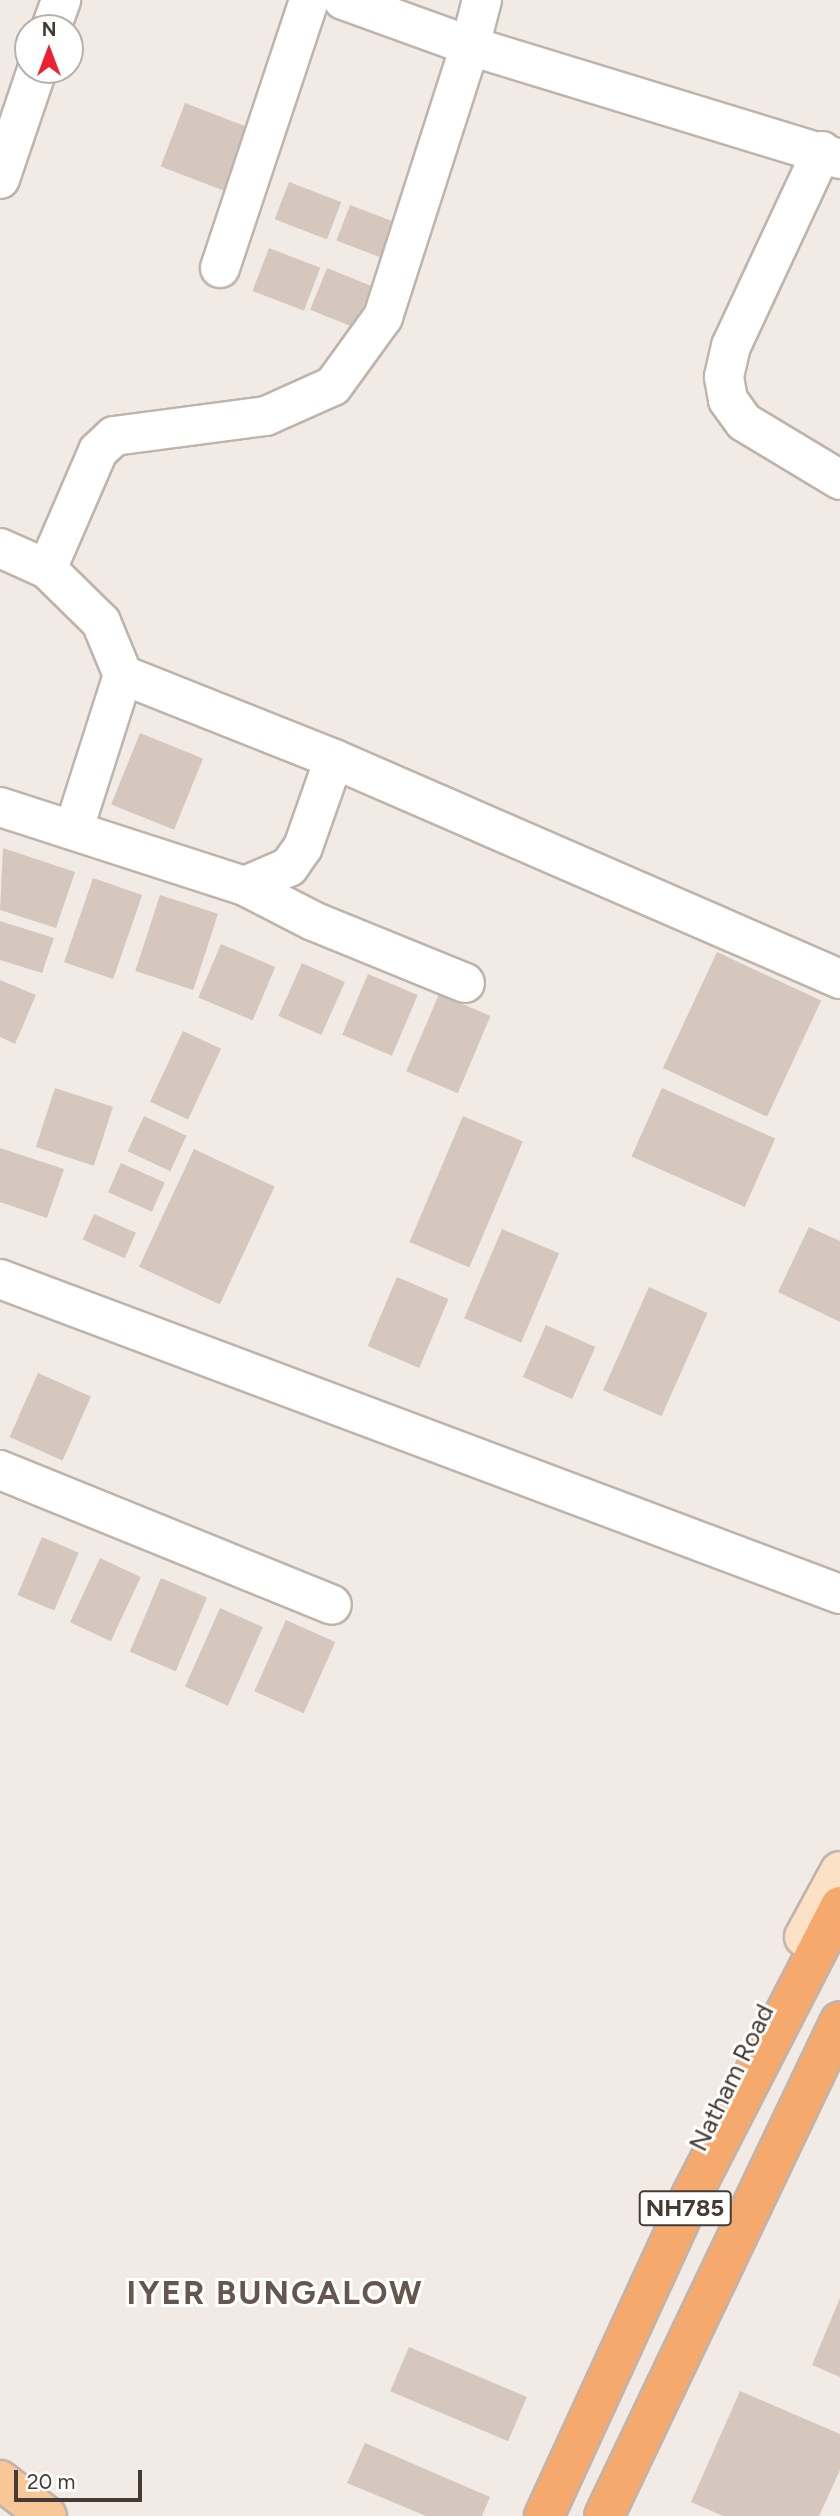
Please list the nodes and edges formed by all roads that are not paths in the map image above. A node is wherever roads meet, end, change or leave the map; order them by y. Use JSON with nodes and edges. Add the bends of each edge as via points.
{"nodes":[{"id":1,"x":309,"y":0,"type":"edge"},
{"id":2,"x":343,"y":0,"type":"edge"},
{"id":3,"x":482,"y":0,"type":"edge"},
{"id":4,"x":470,"y":46,"type":"junction"},
{"id":5,"x":32,"y":84,"type":"edge"},
{"id":6,"x":831,"y":155,"type":"edge"},
{"id":7,"x":0,"y":179,"type":"edge"},
{"id":8,"x":220,"y":268,"type":"dead end"},
{"id":9,"x":840,"y":480,"type":"edge"},
{"id":10,"x":0,"y":548,"type":"edge"},
{"id":11,"x":47,"y":569,"type":"junction"},
{"id":12,"x":123,"y":675,"type":"junction"},
{"id":13,"x":334,"y":759,"type":"junction"},
{"id":14,"x":0,"y":807,"type":"edge"},
{"id":15,"x":74,"y":829,"type":"junction"},
{"id":16,"x":246,"y":886,"type":"junction"},
{"id":17,"x":840,"y":979,"type":"edge"},
{"id":18,"x":465,"y":983,"type":"dead end"},
{"id":19,"x":0,"y":1279,"type":"edge"},
{"id":20,"x":0,"y":1470,"type":"edge"},
{"id":21,"x":840,"y":1594,"type":"edge"},
{"id":22,"x":332,"y":1605,"type":"dead end"},
{"id":23,"x":840,"y":1871,"type":"edge"},
{"id":24,"x":840,"y":1906,"type":"edge"},
{"id":25,"x":840,"y":2021,"type":"edge"},
{"id":26,"x":840,"y":2059,"type":"edge"},
{"id":27,"x":0,"y":2480,"type":"edge"},
{"id":28,"x":47,"y":2516,"type":"edge"},
{"id":29,"x":524,"y":2516,"type":"edge"},
{"id":30,"x":544,"y":2516,"type":"edge"},
{"id":31,"x":604,"y":2516,"type":"edge"},
{"id":32,"x":625,"y":2516,"type":"edge"}],
"edges":[{"from":1,"to":8,"type":"street"},
{"from":2,"to":4,"type":"street"},
{"from":3,"to":4,"type":"street"},
{"from":4,"to":6,"type":"street"},
{"from":4,"to":11,"type":"street","via":[[383,317],[333,386],[266,416],[114,436],[98,451]]},
{"from":5,"to":7,"type":"street"},
{"from":6,"to":9,"type":"street","via":[[731,346],[723,377],[728,400],[744,422]]},
{"from":10,"to":11,"type":"street"},
{"from":11,"to":12,"type":"street","via":[[101,622]]},
{"from":12,"to":13,"type":"street"},
{"from":12,"to":15,"type":"street"},
{"from":13,"to":16,"type":"street","via":[[303,847],[289,867]]},
{"from":13,"to":17,"type":"street"},
{"from":14,"to":15,"type":"street"},
{"from":15,"to":16,"type":"street"},
{"from":16,"to":18,"type":"street","via":[[313,921]]},
{"from":19,"to":21,"type":"street"},
{"from":20,"to":22,"type":"street"},
{"from":23,"to":29,"type":"main road","name":"Natham Road","via":[[704,2134]]},
{"from":24,"to":30,"type":"highway","number":"NH785","via":[[691,2196]]},
{"from":25,"to":31,"type":"highway","number":"NH785"},
{"from":26,"to":32,"type":"main road"},
{"from":27,"to":28,"type":"main road"}]}
